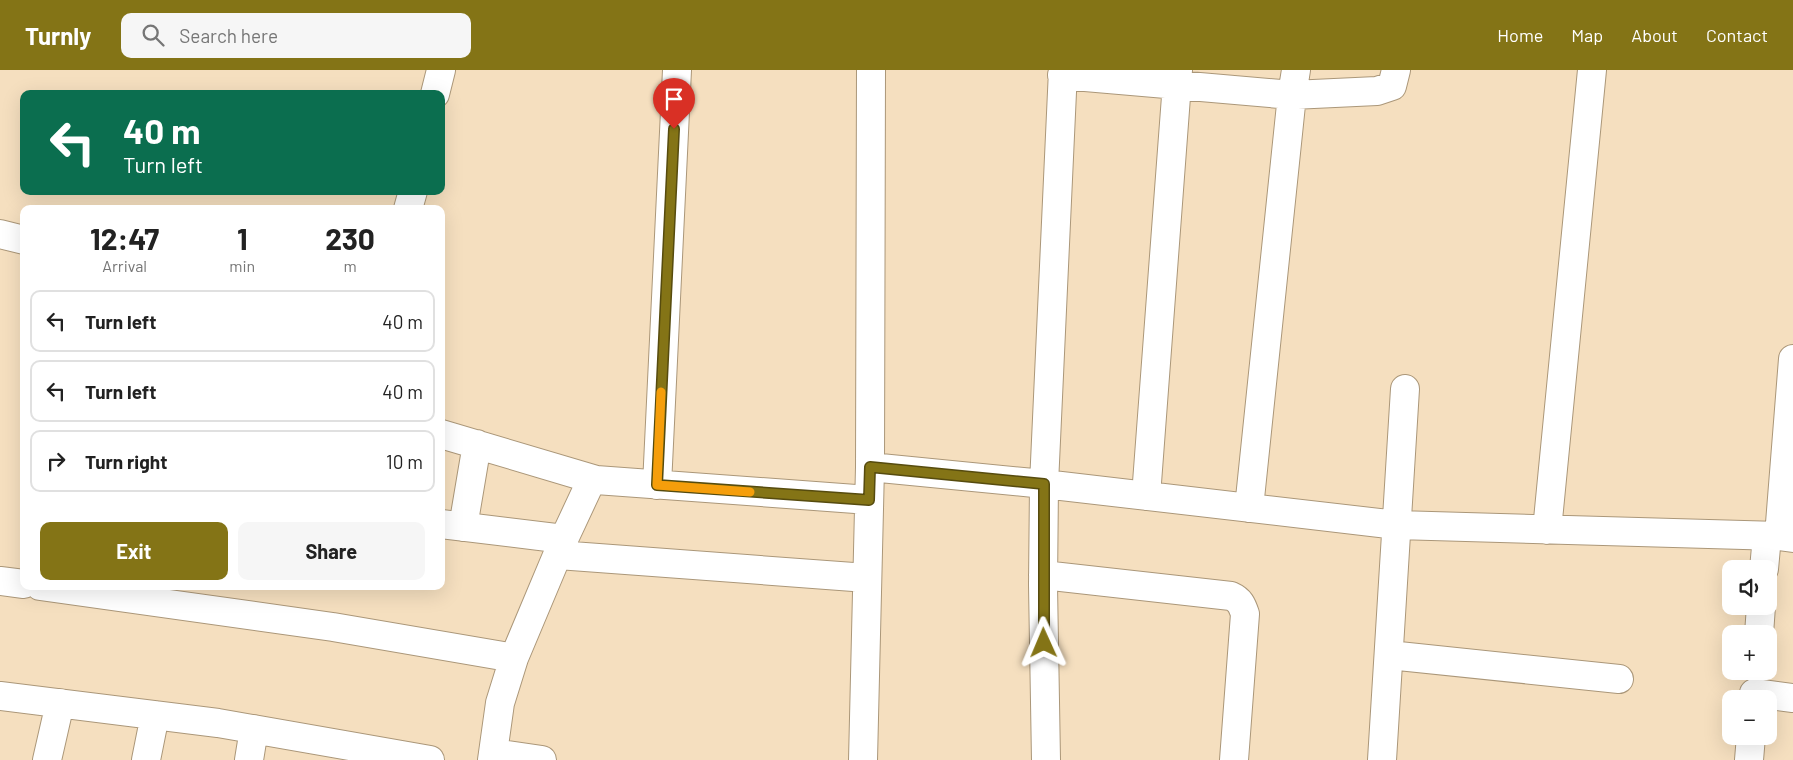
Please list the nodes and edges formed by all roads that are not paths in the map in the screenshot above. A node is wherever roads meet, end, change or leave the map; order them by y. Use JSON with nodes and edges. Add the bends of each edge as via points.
{"nodes":[{"id":1,"x":441,"y":70,"type":"edge"},
{"id":2,"x":678,"y":70,"type":"edge"},
{"id":3,"x":871,"y":70,"type":"edge"},
{"id":4,"x":1396,"y":70,"type":"edge"},
{"id":5,"x":1592,"y":70,"type":"edge"},
{"id":6,"x":1063,"y":73,"type":"edge"},
{"id":7,"x":1177,"y":78,"type":"edge"},
{"id":8,"x":1294,"y":82,"type":"edge"},
{"id":9,"x":436,"y":90,"type":"edge"},
{"id":10,"x":0,"y":234,"type":"edge"},
{"id":11,"x":20,"y":239,"type":"edge"},
{"id":12,"x":1793,"y":359,"type":"edge"},
{"id":13,"x":1405,"y":389,"type":"dead end"},
{"id":14,"x":445,"y":435,"type":"edge"},
{"id":15,"x":477,"y":444,"type":"junction"},
{"id":16,"x":870,"y":467,"type":"junction"},
{"id":17,"x":592,"y":479,"type":"junction"},
{"id":18,"x":1044,"y":484,"type":"junction"},
{"id":19,"x":657,"y":485,"type":"junction"},
{"id":20,"x":1146,"y":496,"type":"junction"},
{"id":21,"x":869,"y":500,"type":"junction"},
{"id":22,"x":1249,"y":508,"type":"junction"},
{"id":23,"x":1397,"y":525,"type":"junction"},
{"id":24,"x":452,"y":526,"type":"edge"},
{"id":25,"x":1547,"y":530,"type":"junction"},
{"id":26,"x":1780,"y":537,"type":"edge"},
{"id":27,"x":561,"y":547,"type":"junction"},
{"id":28,"x":1768,"y":560,"type":"edge"},
{"id":29,"x":1043,"y":575,"type":"junction"},
{"id":30,"x":867,"y":578,"type":"junction"},
{"id":31,"x":0,"y":581,"type":"edge"},
{"id":32,"x":20,"y":584,"type":"edge"},
{"id":33,"x":68,"y":590,"type":"edge"},
{"id":34,"x":1389,"y":655,"type":"junction"},
{"id":35,"x":514,"y":658,"type":"junction"},
{"id":36,"x":1619,"y":679,"type":"dead end"},
{"id":37,"x":1755,"y":688,"type":"edge"},
{"id":38,"x":0,"y":696,"type":"edge"},
{"id":39,"x":1793,"y":698,"type":"edge"},
{"id":40,"x":60,"y":703,"type":"junction"},
{"id":41,"x":155,"y":715,"type":"junction"},
{"id":42,"x":254,"y":729,"type":"junction"},
{"id":43,"x":1750,"y":745,"type":"edge"},
{"id":44,"x":493,"y":756,"type":"edge"},
{"id":45,"x":47,"y":760,"type":"edge"},
{"id":46,"x":146,"y":760,"type":"edge"},
{"id":47,"x":249,"y":760,"type":"edge"},
{"id":48,"x":430,"y":760,"type":"edge"},
{"id":49,"x":542,"y":760,"type":"edge"},
{"id":50,"x":863,"y":760,"type":"edge"},
{"id":51,"x":1046,"y":760,"type":"edge"},
{"id":52,"x":1234,"y":760,"type":"edge"},
{"id":53,"x":1382,"y":760,"type":"edge"},
{"id":54,"x":1749,"y":760,"type":"edge"}],
"edges":[{"from":1,"to":9,"type":"street"},
{"from":2,"to":19,"type":"street"},
{"from":3,"to":16,"type":"street"},
{"from":4,"to":8,"type":"street","via":[[1392,86],[1378,91]]},
{"from":5,"to":25,"type":"street"},
{"from":6,"to":7,"type":"street"},
{"from":6,"to":18,"type":"street"},
{"from":7,"to":8,"type":"street"},
{"from":7,"to":20,"type":"street"},
{"from":8,"to":22,"type":"street"},
{"from":10,"to":11,"type":"street"},
{"from":12,"to":26,"type":"street"},
{"from":13,"to":23,"type":"street"},
{"from":14,"to":15,"type":"street"},
{"from":15,"to":17,"type":"street"},
{"from":15,"to":24,"type":"street"},
{"from":16,"to":18,"type":"street"},
{"from":16,"to":21,"type":"street"},
{"from":17,"to":19,"type":"street"},
{"from":17,"to":27,"type":"street"},
{"from":18,"to":20,"type":"street"},
{"from":18,"to":29,"type":"street"},
{"from":19,"to":21,"type":"street"},
{"from":20,"to":22,"type":"street"},
{"from":21,"to":30,"type":"street"},
{"from":22,"to":23,"type":"street"},
{"from":23,"to":25,"type":"street"},
{"from":23,"to":34,"type":"street"},
{"from":24,"to":27,"type":"street"},
{"from":25,"to":26,"type":"street"},
{"from":26,"to":28,"type":"street"},
{"from":27,"to":30,"type":"street"},
{"from":27,"to":35,"type":"street"},
{"from":29,"to":51,"type":"street"},
{"from":29,"to":52,"type":"street","via":[[1237,599],[1245,614]]},
{"from":30,"to":50,"type":"street"},
{"from":31,"to":32,"type":"street"},
{"from":33,"to":35,"type":"street"},
{"from":34,"to":36,"type":"street"},
{"from":34,"to":53,"type":"street"},
{"from":35,"to":44,"type":"street","via":[[500,703]]},
{"from":37,"to":39,"type":"street"},
{"from":38,"to":40,"type":"street"},
{"from":40,"to":41,"type":"street"},
{"from":40,"to":45,"type":"street"},
{"from":41,"to":42,"type":"street"},
{"from":41,"to":46,"type":"street"},
{"from":42,"to":47,"type":"street"},
{"from":42,"to":48,"type":"street"},
{"from":43,"to":54,"type":"street"},
{"from":44,"to":49,"type":"street"}]}
